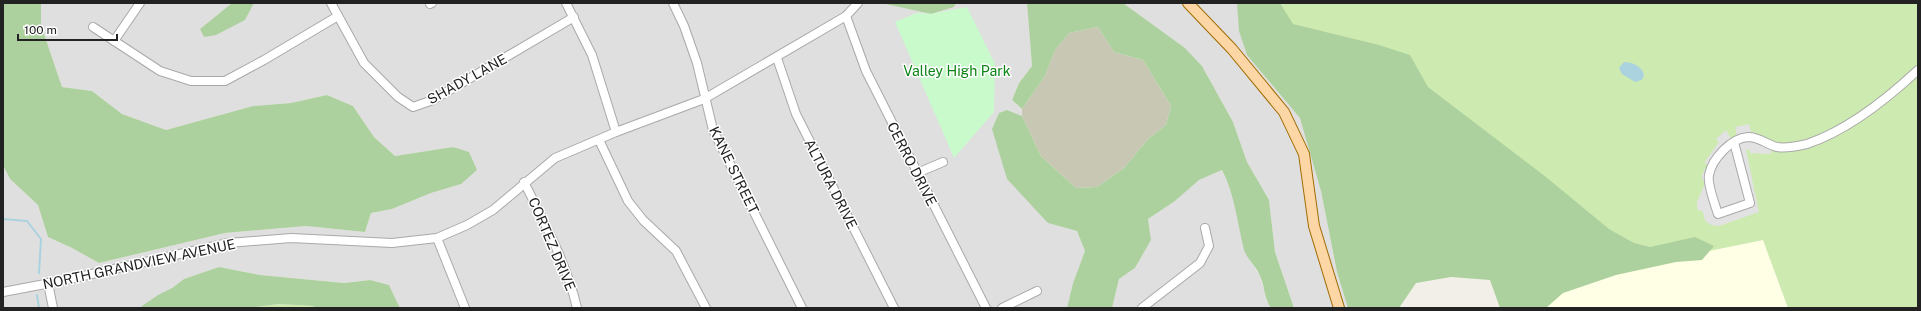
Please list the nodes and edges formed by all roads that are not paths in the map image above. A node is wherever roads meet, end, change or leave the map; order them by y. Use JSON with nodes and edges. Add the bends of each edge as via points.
{"nodes":[{"id":1,"x":140,"y":3,"type":"edge"},
{"id":2,"x":330,"y":3,"type":"edge"},
{"id":3,"x":566,"y":3,"type":"edge"},
{"id":4,"x":673,"y":3,"type":"edge"},
{"id":5,"x":858,"y":3,"type":"edge"},
{"id":6,"x":1188,"y":3,"type":"edge"},
{"id":7,"x":338,"y":16,"type":"junction"},
{"id":8,"x":846,"y":16,"type":"junction"},
{"id":9,"x":574,"y":17,"type":"junction"},
{"id":10,"x":93,"y":27,"type":"dead end"},
{"id":11,"x":114,"y":41,"type":"junction"},
{"id":12,"x":777,"y":58,"type":"junction"},
{"id":13,"x":1918,"y":70,"type":"edge"},
{"id":14,"x":704,"y":99,"type":"junction"},
{"id":15,"x":616,"y":132,"type":"junction"},
{"id":16,"x":600,"y":140,"type":"junction"},
{"id":17,"x":1734,"y":142,"type":"junction"},
{"id":18,"x":943,"y":162,"type":"dead end"},
{"id":19,"x":917,"y":173,"type":"junction"},
{"id":20,"x":524,"y":182,"type":"junction"},
{"id":21,"x":1205,"y":228,"type":"dead end"},
{"id":22,"x":437,"y":238,"type":"junction"},
{"id":23,"x":48,"y":283,"type":"junction"},
{"id":24,"x":1037,"y":291,"type":"dead end"},
{"id":25,"x":3,"y":292,"type":"edge"},
{"id":26,"x":53,"y":308,"type":"edge"},
{"id":27,"x":465,"y":308,"type":"edge"},
{"id":28,"x":577,"y":308,"type":"edge"},
{"id":29,"x":706,"y":308,"type":"edge"},
{"id":30,"x":802,"y":308,"type":"edge"},
{"id":31,"x":894,"y":308,"type":"edge"},
{"id":32,"x":986,"y":308,"type":"edge"},
{"id":33,"x":1002,"y":308,"type":"edge"},
{"id":34,"x":1142,"y":308,"type":"edge"},
{"id":35,"x":1338,"y":308,"type":"edge"}],
"edges":[{"from":1,"to":11,"type":"street"},
{"from":2,"to":7,"type":"street","name":"SHADY LANE"},
{"from":3,"to":9,"type":"street"},
{"from":4,"to":14,"type":"street","name":"KANE STREET","via":[[697,63]]},
{"from":5,"to":8,"type":"street","name":"NORTH GRANDVIEW AVENUE"},
{"from":6,"to":35,"type":"main road","via":[[1232,49],[1284,112],[1304,154],[1314,226]]},
{"from":7,"to":9,"type":"street","name":"SHADY LANE","via":[[364,63],[398,97],[413,107],[433,100]]},
{"from":7,"to":11,"type":"street","via":[[225,80],[191,81],[160,70]]},
{"from":8,"to":12,"type":"street","name":"NORTH GRANDVIEW AVENUE"},
{"from":8,"to":19,"type":"street","name":"CERRO DRIVE","via":[[866,71]]},
{"from":9,"to":15,"type":"street","via":[[592,54]]},
{"from":10,"to":11,"type":"street"},
{"from":12,"to":14,"type":"street","name":"NORTH GRANDVIEW AVENUE"},
{"from":12,"to":31,"type":"street","name":"ALTURA DRIVE","via":[[796,114]]},
{"from":13,"to":17,"type":"street","via":[[1885,100],[1809,143],[1797,147],[1777,147],[1747,137]]},
{"from":14,"to":15,"type":"street","name":"NORTH GRANDVIEW AVENUE"},
{"from":14,"to":30,"type":"street","name":"KANE STREET","via":[[713,130]]},
{"from":15,"to":16,"type":"street","name":"NORTH GRANDVIEW AVENUE"},
{"from":16,"to":20,"type":"street","name":"NORTH GRANDVIEW AVENUE","via":[[555,158]]},
{"from":16,"to":29,"type":"street","via":[[628,201],[643,220],[676,251]]},
{"from":17,"to":17,"type":"street","via":[[1714,164],[1708,176],[1718,214],[1750,203]]},
{"from":18,"to":19,"type":"street"},
{"from":19,"to":32,"type":"street","name":"CERRO DRIVE"},
{"from":20,"to":22,"type":"street","name":"NORTH GRANDVIEW AVENUE","via":[[493,210]]},
{"from":20,"to":28,"type":"street","name":"CORTEZ DRIVE","via":[[552,238]]},
{"from":21,"to":34,"type":"street","via":[[1209,246],[1200,263]]},
{"from":22,"to":23,"type":"street","name":"NORTH GRANDVIEW AVENUE","via":[[392,243],[290,238],[228,243]]},
{"from":22,"to":27,"type":"street"},
{"from":23,"to":25,"type":"street","name":"NORTH GRANDVIEW AVENUE"},
{"from":23,"to":26,"type":"street"},
{"from":24,"to":33,"type":"street"}]}
